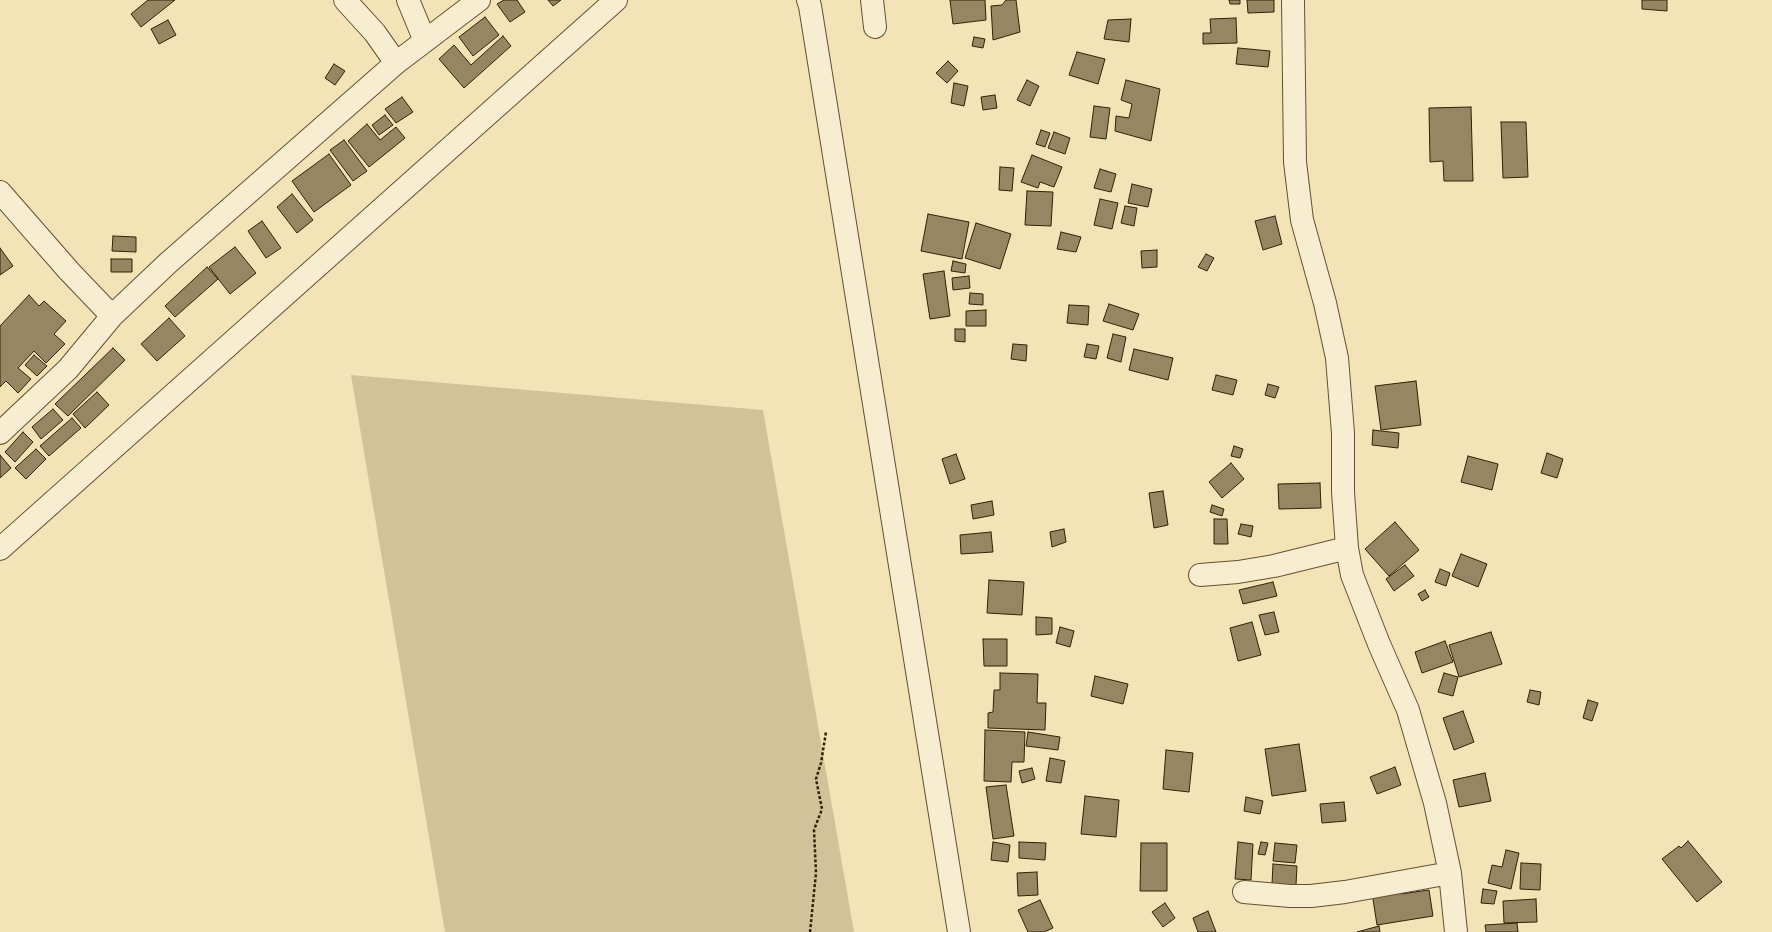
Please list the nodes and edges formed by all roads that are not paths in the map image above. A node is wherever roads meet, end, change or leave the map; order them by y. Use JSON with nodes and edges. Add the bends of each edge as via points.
{"nodes":[{"id":1,"x":345,"y":0,"type":"edge"},
{"id":2,"x":408,"y":0,"type":"edge"},
{"id":3,"x":479,"y":0,"type":"edge"},
{"id":4,"x":616,"y":0,"type":"edge"},
{"id":5,"x":808,"y":0,"type":"edge"},
{"id":6,"x":872,"y":0,"type":"edge"},
{"id":7,"x":1293,"y":0,"type":"edge"},
{"id":8,"x":875,"y":27,"type":"dead end"},
{"id":9,"x":425,"y":41,"type":"junction"},
{"id":10,"x":396,"y":63,"type":"junction"},
{"id":11,"x":0,"y":192,"type":"edge"},
{"id":12,"x":112,"y":316,"type":"junction"},
{"id":13,"x":0,"y":433,"type":"edge"},
{"id":14,"x":1347,"y":548,"type":"junction"},
{"id":15,"x":0,"y":549,"type":"edge"},
{"id":16,"x":1200,"y":575,"type":"dead end"},
{"id":17,"x":1450,"y":874,"type":"junction"},
{"id":18,"x":1244,"y":892,"type":"dead end"},
{"id":19,"x":959,"y":932,"type":"edge"},
{"id":20,"x":1456,"y":932,"type":"edge"}],
"edges":[{"from":1,"to":10,"type":"street","via":[[375,33]]},
{"from":2,"to":9,"type":"street"},
{"from":3,"to":9,"type":"street"},
{"from":4,"to":15,"type":"street"},
{"from":5,"to":19,"type":"street"},
{"from":6,"to":8,"type":"street"},
{"from":7,"to":14,"type":"street","via":[[1295,162],[1302,220],[1337,358],[1343,433],[1343,492]]},
{"from":9,"to":10,"type":"street"},
{"from":10,"to":12,"type":"street","via":[[168,263]]},
{"from":11,"to":12,"type":"street"},
{"from":12,"to":13,"type":"street","via":[[68,369]]},
{"from":14,"to":16,"type":"street","via":[[1274,566]]},
{"from":14,"to":17,"type":"street","via":[[1352,575],[1408,710],[1435,803]]},
{"from":17,"to":18,"type":"street","via":[[1310,896]]},
{"from":17,"to":20,"type":"street"}]}
